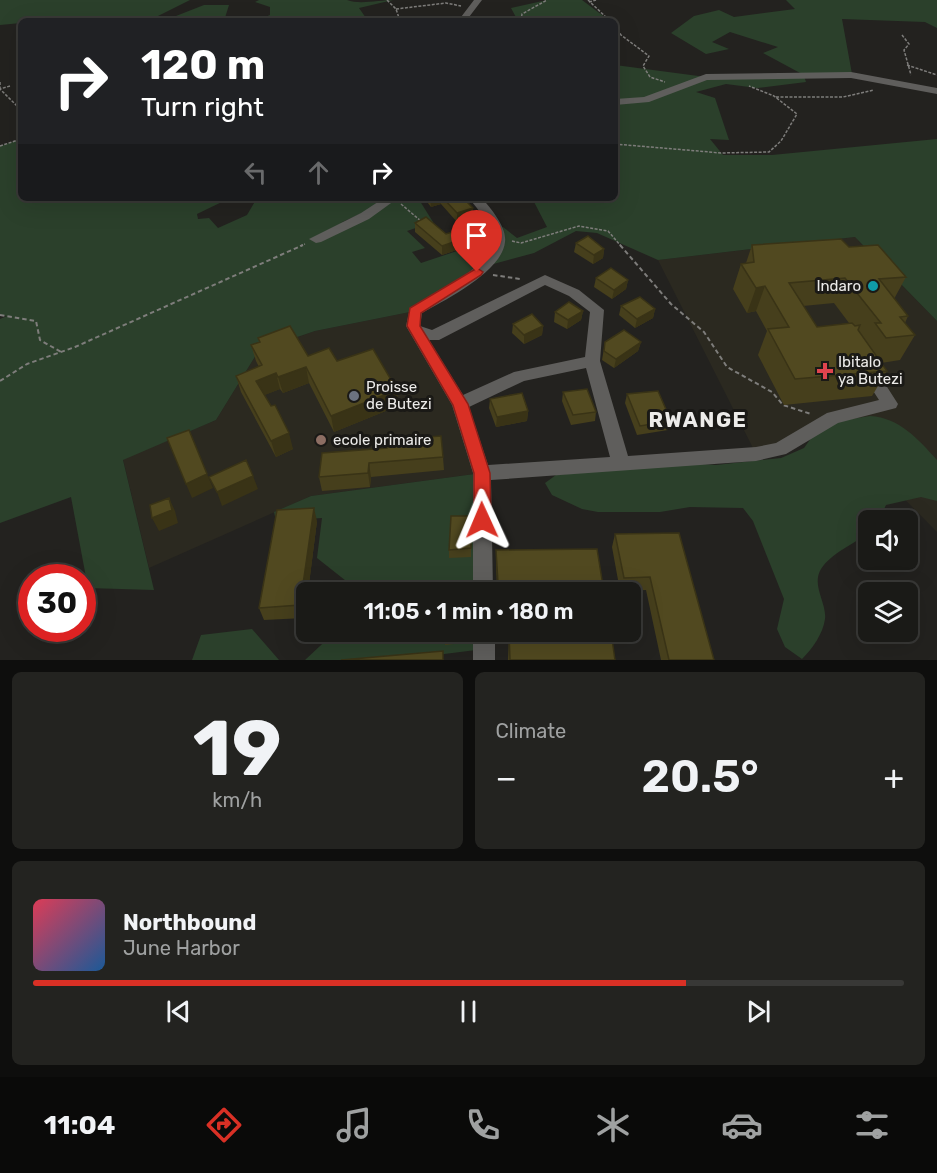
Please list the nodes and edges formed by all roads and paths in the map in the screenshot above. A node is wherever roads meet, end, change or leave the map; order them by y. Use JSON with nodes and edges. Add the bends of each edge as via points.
{"nodes":[{"id":1,"x":387,"y":0,"type":"edge"},
{"id":2,"x":444,"y":0,"type":"edge"},
{"id":3,"x":547,"y":0,"type":"edge"},
{"id":4,"x":596,"y":0,"type":"edge"},
{"id":5,"x":588,"y":1,"type":"edge"},
{"id":6,"x":446,"y":3,"type":"junction"},
{"id":7,"x":476,"y":4,"type":"edge"},
{"id":8,"x":396,"y":9,"type":"junction"},
{"id":9,"x":399,"y":18,"type":"edge"},
{"id":10,"x":464,"y":18,"type":"edge"},
{"id":11,"x":521,"y":18,"type":"edge"},
{"id":12,"x":607,"y":18,"type":"edge"},
{"id":13,"x":618,"y":30,"type":"edge"},
{"id":14,"x":902,"y":35,"type":"dead end"},
{"id":15,"x":907,"y":64,"type":"junction"},
{"id":16,"x":937,"y":75,"type":"edge"},
{"id":17,"x":0,"y":82,"type":"edge"},
{"id":18,"x":744,"y":85,"type":"dead end"},
{"id":19,"x":10,"y":86,"type":"dead end"},
{"id":20,"x":680,"y":86,"type":"junction"},
{"id":21,"x":909,"y":87,"type":"junction"},
{"id":22,"x":0,"y":89,"type":"edge"},
{"id":23,"x":937,"y":91,"type":"edge"},
{"id":24,"x":774,"y":96,"type":"junction"},
{"id":25,"x":618,"y":102,"type":"edge"},
{"id":26,"x":18,"y":107,"type":"edge"},
{"id":27,"x":18,"y":139,"type":"edge"},
{"id":28,"x":618,"y":144,"type":"edge"},
{"id":29,"x":0,"y":146,"type":"edge"},
{"id":30,"x":394,"y":201,"type":"edge"},
{"id":31,"x":397,"y":201,"type":"edge"},
{"id":32,"x":477,"y":201,"type":"edge"},
{"id":33,"x":492,"y":224,"type":"junction"},
{"id":34,"x":428,"y":226,"type":"edge"},
{"id":35,"x":316,"y":239,"type":"joint"},
{"id":36,"x":477,"y":272,"type":"junction"},
{"id":37,"x":538,"y":280,"type":"junction"},
{"id":38,"x":0,"y":315,"type":"edge"},
{"id":39,"x":416,"y":332,"type":"junction"},
{"id":40,"x":61,"y":352,"type":"junction"},
{"id":41,"x":855,"y":354,"type":"edge"},
{"id":42,"x":592,"y":361,"type":"junction"},
{"id":43,"x":0,"y":381,"type":"edge"},
{"id":44,"x":460,"y":404,"type":"junction"},
{"id":45,"x":833,"y":418,"type":"junction"},
{"id":46,"x":621,"y":463,"type":"junction"},
{"id":47,"x":482,"y":473,"type":"junction"},
{"id":48,"x":483,"y":582,"type":"edge"},
{"id":49,"x":484,"y":642,"type":"edge"},
{"id":50,"x":484,"y":660,"type":"edge"}],
"edges":[{"from":1,"to":8,"type":"path"},
{"from":2,"to":6,"type":"path"},
{"from":3,"to":11,"type":"path"},
{"from":4,"to":5,"type":"path"},
{"from":5,"to":12,"type":"path"},
{"from":6,"to":7,"type":"path"},
{"from":6,"to":8,"type":"path"},
{"from":7,"to":10,"type":"street"},
{"from":8,"to":9,"type":"path"},
{"from":13,"to":20,"type":"path","via":[[649,56],[643,66],[650,77]]},
{"from":14,"to":15,"type":"path","via":[[909,44],[904,50]]},
{"from":15,"to":16,"type":"path"},
{"from":15,"to":21,"type":"path","via":[[912,78]]},
{"from":17,"to":22,"type":"path"},
{"from":18,"to":24,"type":"path"},
{"from":19,"to":22,"type":"path"},
{"from":20,"to":21,"type":"street","via":[[706,77],[851,75]]},
{"from":20,"to":25,"type":"street","via":[[645,100]]},
{"from":21,"to":23,"type":"street"},
{"from":21,"to":24,"type":"path","via":[[843,97]]},
{"from":22,"to":26,"type":"path"},
{"from":24,"to":28,"type":"path","via":[[797,114],[768,154]]},
{"from":27,"to":29,"type":"path"},
{"from":30,"to":35,"type":"street"},
{"from":31,"to":34,"type":"path"},
{"from":32,"to":33,"type":"street"},
{"from":33,"to":36,"type":"street","via":[[499,240],[497,251]]},
{"from":33,"to":45,"type":"path","via":[[507,225],[512,241],[521,243],[579,226],[608,231],[671,303],[704,332],[727,367],[772,392],[783,405]]},
{"from":35,"to":40,"type":"path"},
{"from":36,"to":37,"type":"path"},
{"from":36,"to":39,"type":"street","via":[[415,311]]},
{"from":37,"to":39,"type":"street","via":[[434,336]]},
{"from":37,"to":42,"type":"street","via":[[549,280],[597,310]]},
{"from":38,"to":40,"type":"path","via":[[36,321],[40,340]]},
{"from":39,"to":44,"type":"street"},
{"from":40,"to":43,"type":"path","via":[[27,364]]},
{"from":41,"to":45,"type":"street","via":[[891,404]]},
{"from":42,"to":44,"type":"street","via":[[520,376]]},
{"from":42,"to":46,"type":"street"},
{"from":44,"to":47,"type":"street"},
{"from":45,"to":46,"type":"street","via":[[773,451]]},
{"from":46,"to":47,"type":"street"},
{"from":47,"to":48,"type":"street"},
{"from":49,"to":50,"type":"street"}]}
